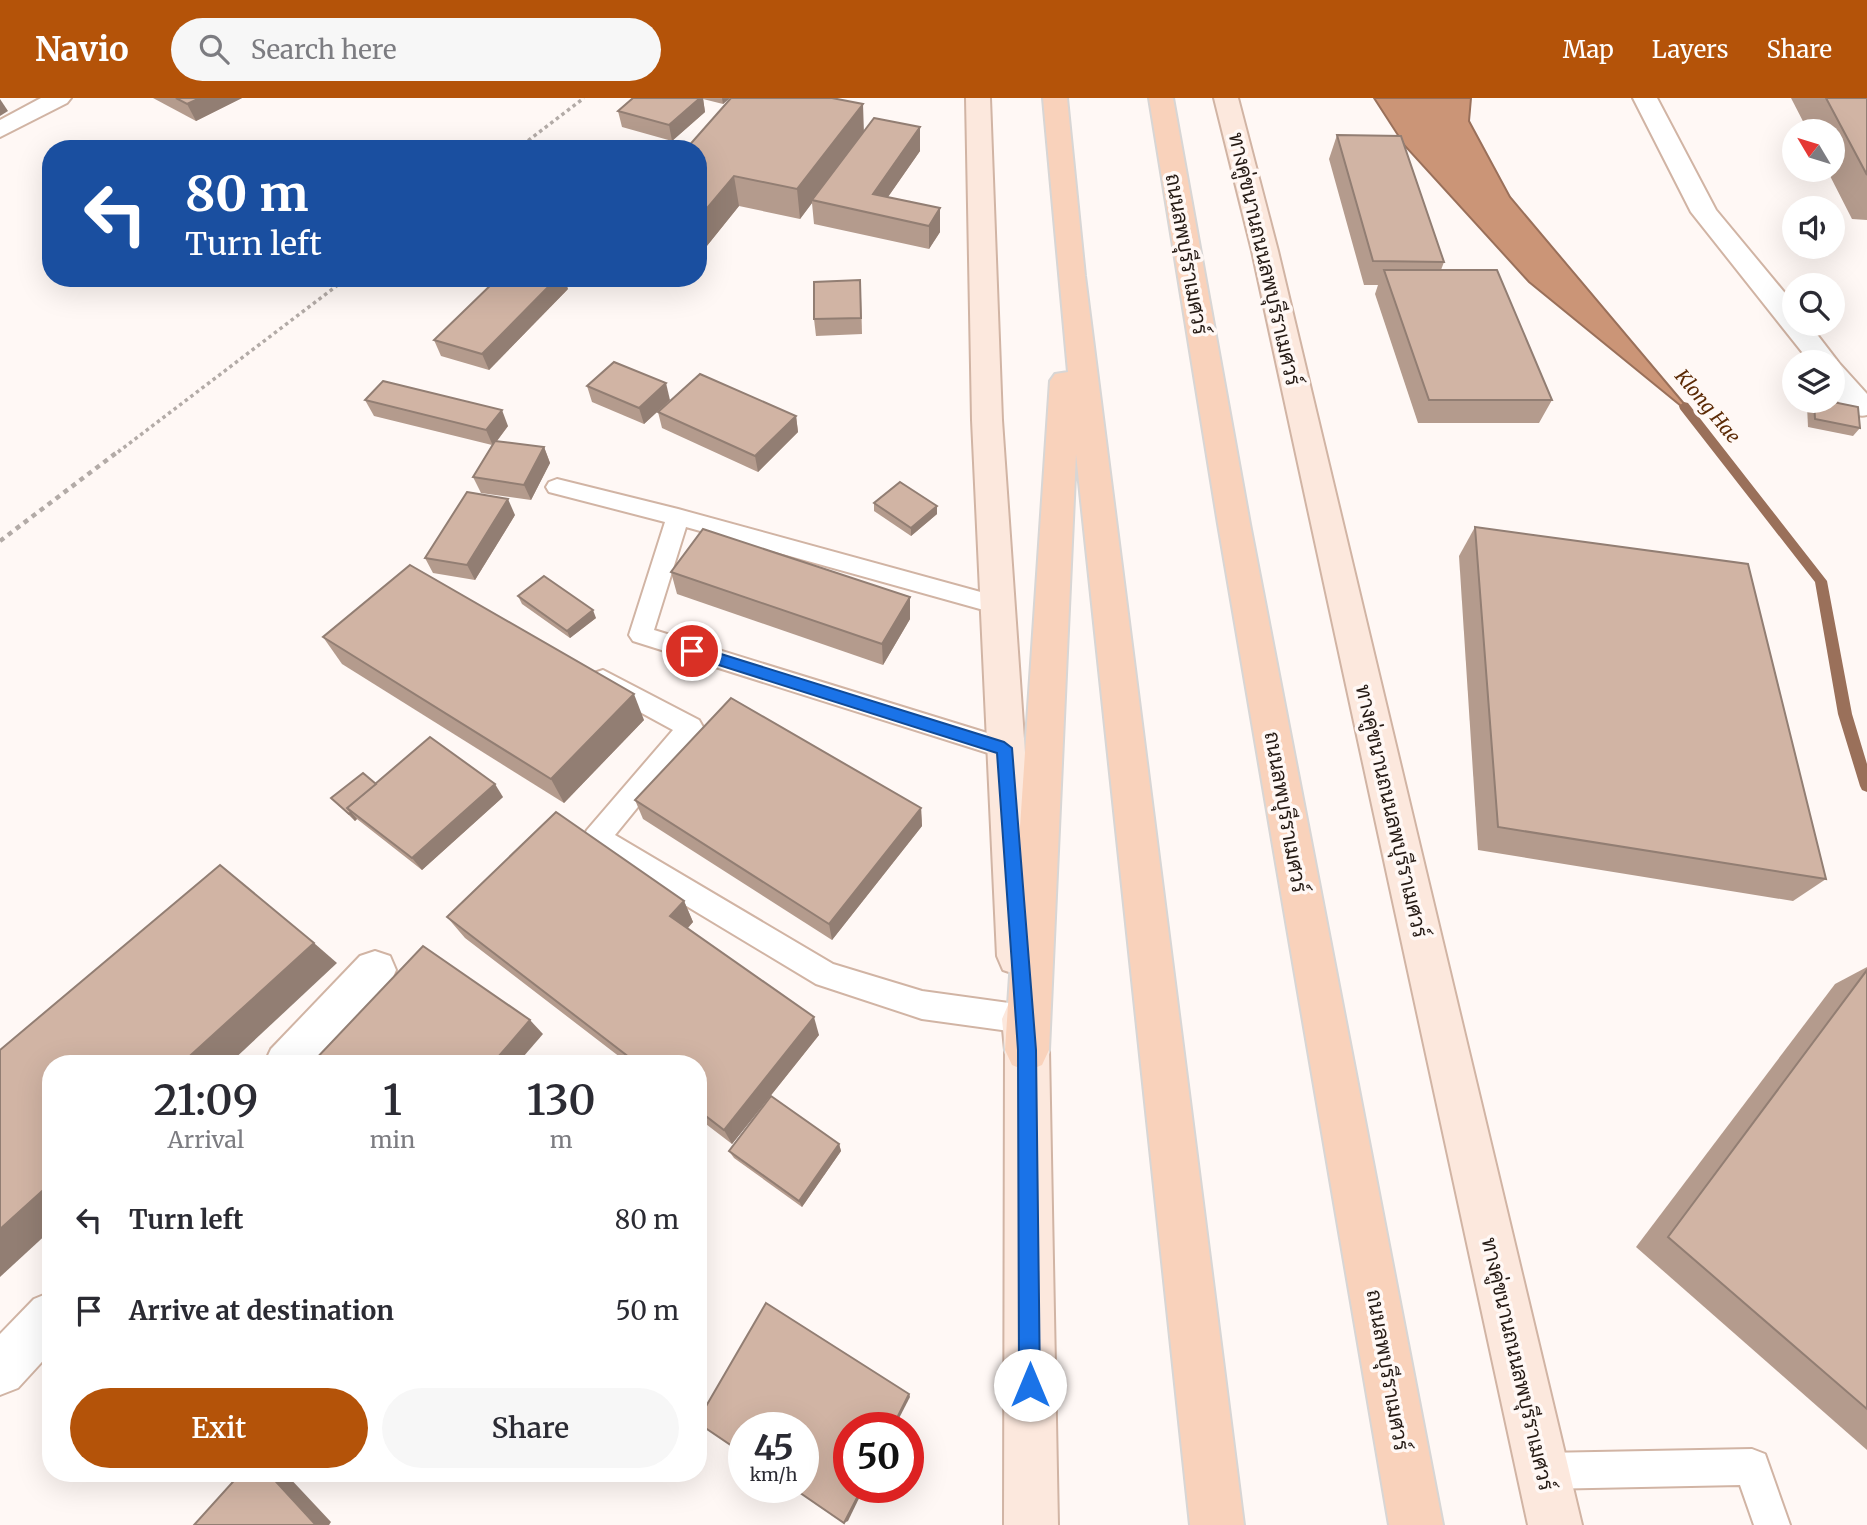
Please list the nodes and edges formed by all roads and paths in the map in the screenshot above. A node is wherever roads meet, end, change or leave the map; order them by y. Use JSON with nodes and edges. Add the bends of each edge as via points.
{"nodes":[{"id":1,"x":59,"y":98,"type":"edge"},
{"id":2,"x":584,"y":98,"type":"edge"},
{"id":3,"x":978,"y":98,"type":"edge"},
{"id":4,"x":1055,"y":98,"type":"edge"},
{"id":5,"x":1161,"y":98,"type":"edge"},
{"id":6,"x":1226,"y":98,"type":"edge"},
{"id":7,"x":1645,"y":98,"type":"edge"},
{"id":8,"x":0,"y":130,"type":"edge"},
{"id":9,"x":529,"y":140,"type":"edge"},
{"id":10,"x":1071,"y":275,"type":"junction"},
{"id":11,"x":335,"y":287,"type":"edge"},
{"id":12,"x":1782,"y":308,"type":"edge"},
{"id":13,"x":1804,"y":336,"type":"edge"},
{"id":14,"x":1815,"y":350,"type":"edge"},
{"id":15,"x":1845,"y":387,"type":"edge"},
{"id":16,"x":1861,"y":407,"type":"edge"},
{"id":17,"x":557,"y":487,"type":"dead end"},
{"id":18,"x":678,"y":517,"type":"junction"},
{"id":19,"x":0,"y":541,"type":"edge"},
{"id":20,"x":998,"y":605,"type":"junction"},
{"id":21,"x":580,"y":668,"type":"edge"},
{"id":22,"x":1004,"y":748,"type":"junction"},
{"id":23,"x":375,"y":970,"type":"dead end"},
{"id":24,"x":1025,"y":1034,"type":"junction"},
{"id":25,"x":295,"y":1055,"type":"edge"},
{"id":26,"x":42,"y":1326,"type":"edge"},
{"id":27,"x":0,"y":1370,"type":"edge"},
{"id":28,"x":1543,"y":1471,"type":"junction"},
{"id":29,"x":1031,"y":1525,"type":"edge"},
{"id":30,"x":1217,"y":1525,"type":"edge"},
{"id":31,"x":1416,"y":1525,"type":"edge"},
{"id":32,"x":1555,"y":1525,"type":"edge"},
{"id":33,"x":1772,"y":1525,"type":"edge"}],
"edges":[{"from":1,"to":8,"type":"street"},
{"from":2,"to":9,"type":"path"},
{"from":3,"to":20,"type":"main road","via":[[980,252]]},
{"from":4,"to":10,"type":"main road"},
{"from":5,"to":31,"type":"main road","name":"ถนนลพบุรีราเมศวร์"},
{"from":6,"to":28,"type":"main road","name":"ทางคู่ขนานถนนลพบุรีราเมศวร์","via":[[1268,264]]},
{"from":7,"to":12,"type":"street","via":[[1704,212]]},
{"from":10,"to":24,"type":"main road"},
{"from":10,"to":30,"type":"main road"},
{"from":11,"to":19,"type":"path"},
{"from":13,"to":14,"type":"street"},
{"from":15,"to":16,"type":"street"},
{"from":17,"to":18,"type":"lane"},
{"from":18,"to":20,"type":"lane"},
{"from":18,"to":22,"type":"lane","via":[[640,635]]},
{"from":20,"to":22,"type":"main road"},
{"from":21,"to":24,"type":"lane","via":[[690,727],[596,838],[826,975]]},
{"from":22,"to":24,"type":"main road"},
{"from":23,"to":25,"type":"street"},
{"from":24,"to":29,"type":"main road"},
{"from":26,"to":27,"type":"street"},
{"from":28,"to":32,"type":"main road","name":"ทางคู่ขนานถนนลพบุรีราเมศวร์"},
{"from":28,"to":33,"type":"lane","via":[[1752,1467]]}]}
